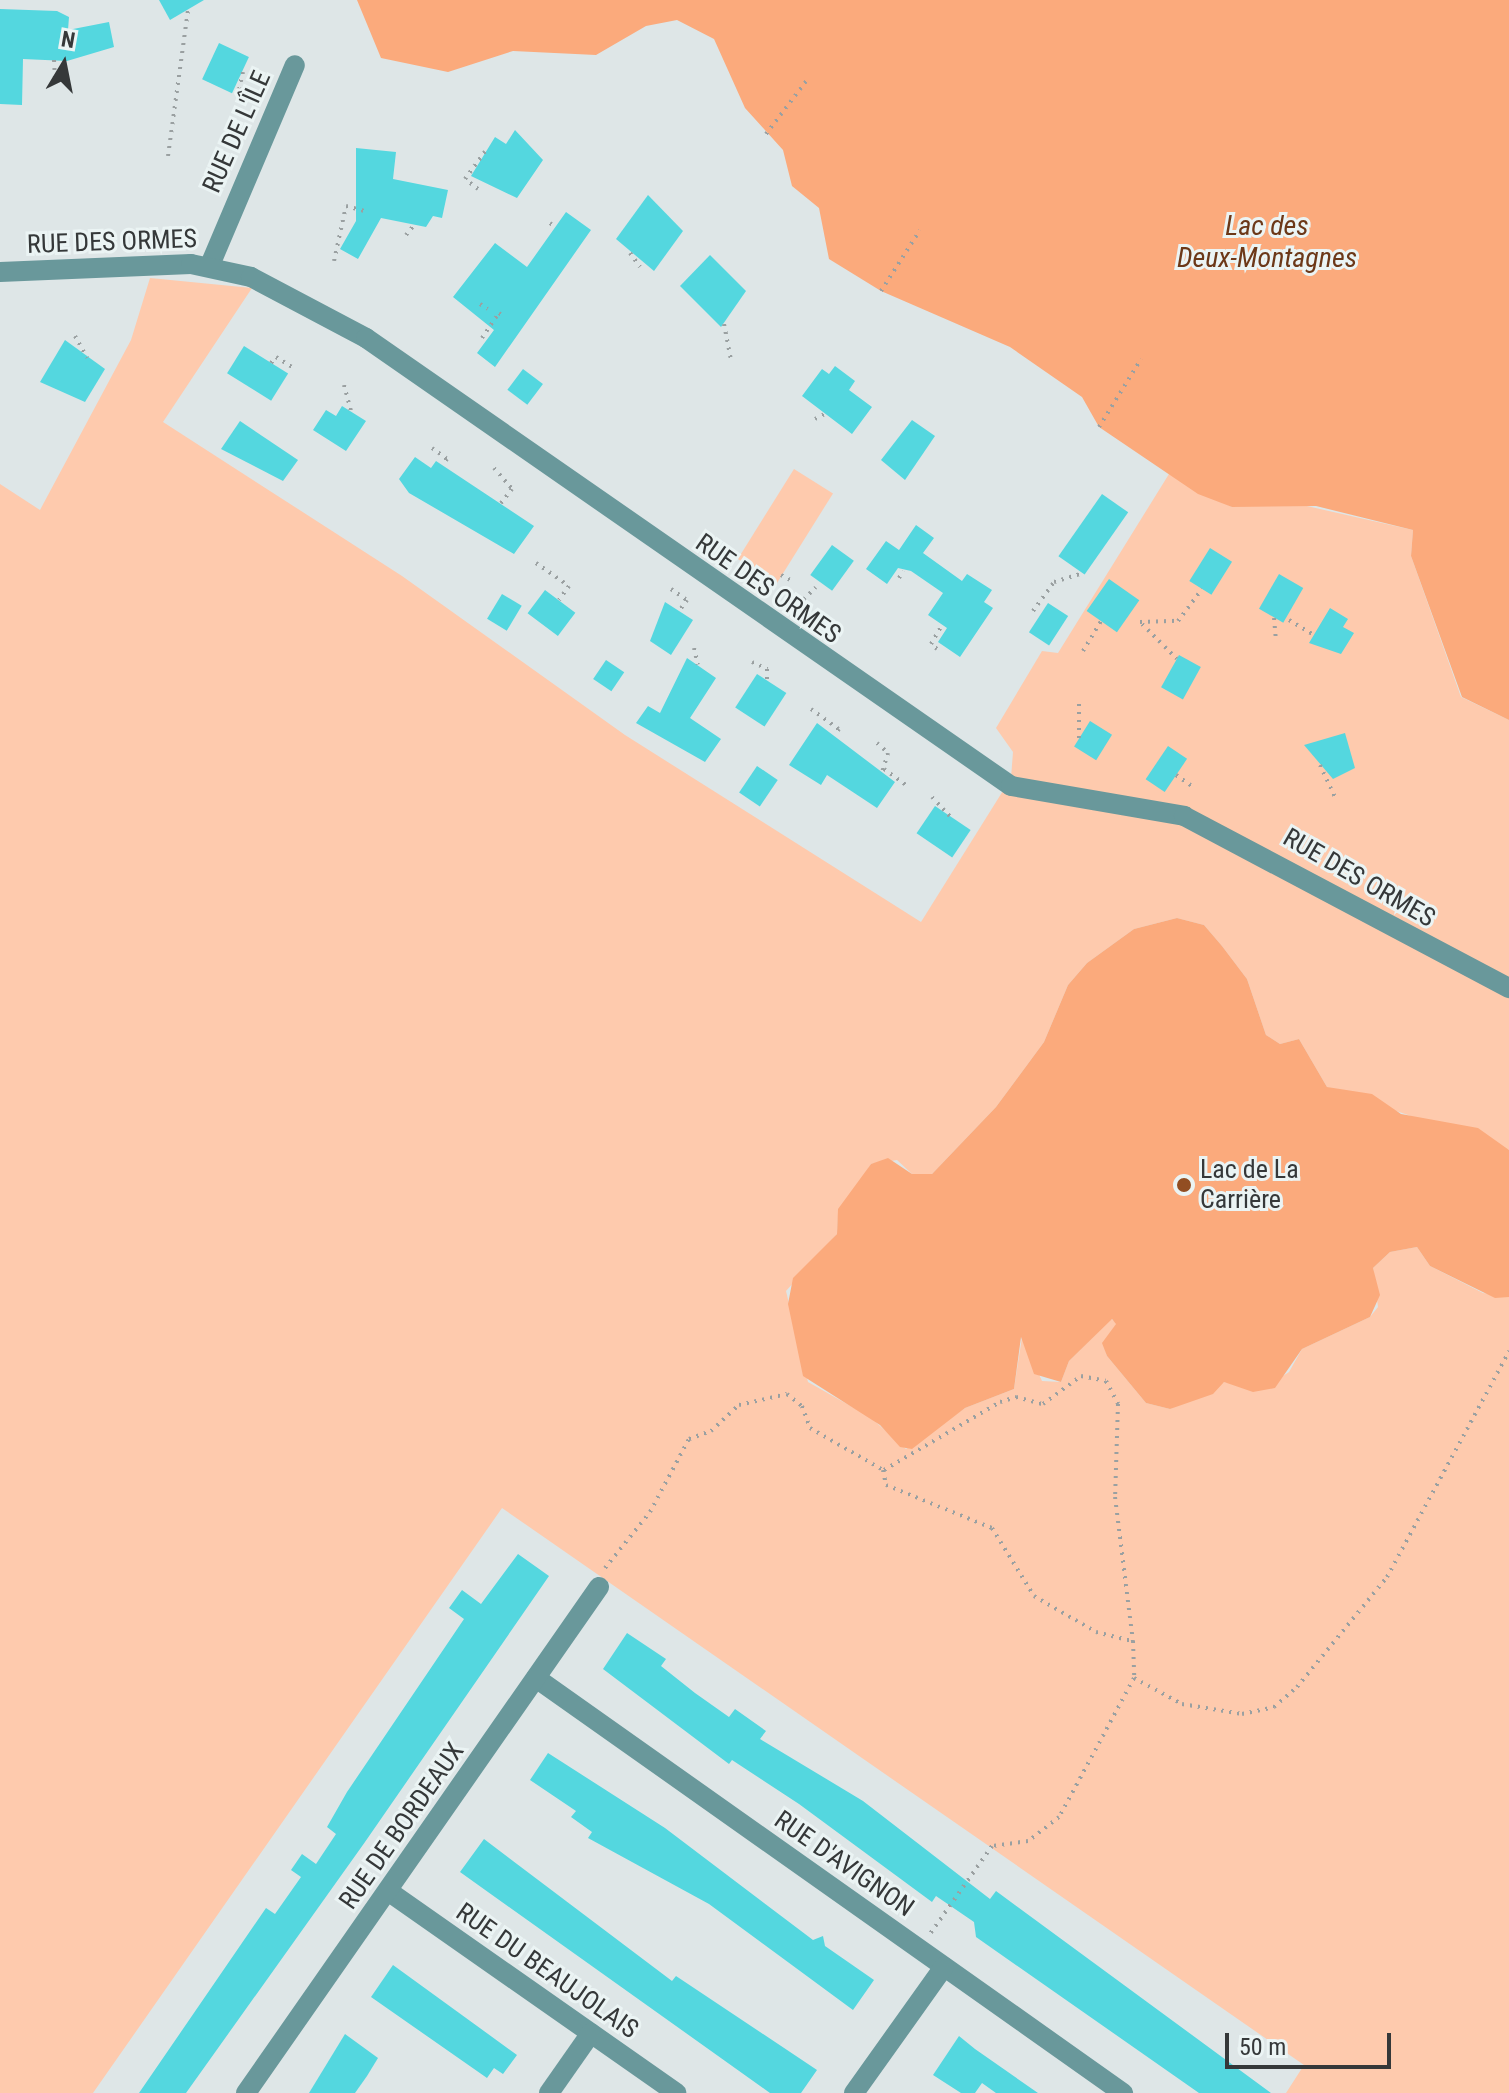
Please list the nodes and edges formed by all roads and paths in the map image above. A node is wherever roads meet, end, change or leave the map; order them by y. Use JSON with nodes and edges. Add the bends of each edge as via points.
{"nodes":[{"id":1,"x":188,"y":10,"type":"dead end"},
{"id":2,"x":54,"y":60,"type":"dead end"},
{"id":3,"x":295,"y":65,"type":"dead end"},
{"id":4,"x":243,"y":72,"type":"dead end"},
{"id":5,"x":55,"y":79,"type":"dead end"},
{"id":6,"x":807,"y":80,"type":"dead end"},
{"id":7,"x":276,"y":107,"type":"junction"},
{"id":8,"x":766,"y":134,"type":"dead end"},
{"id":9,"x":485,"y":151,"type":"dead end"},
{"id":10,"x":168,"y":156,"type":"dead end"},
{"id":11,"x":478,"y":189,"type":"dead end"},
{"id":12,"x":368,"y":212,"type":"dead end"},
{"id":13,"x":550,"y":223,"type":"dead end"},
{"id":14,"x":414,"y":225,"type":"dead end"},
{"id":15,"x":555,"y":227,"type":"dead end"},
{"id":16,"x":920,"y":230,"type":"dead end"},
{"id":17,"x":406,"y":235,"type":"dead end"},
{"id":18,"x":630,"y":253,"type":"dead end"},
{"id":19,"x":334,"y":261,"type":"dead end"},
{"id":20,"x":210,"y":265,"type":"junction"},
{"id":21,"x":640,"y":267,"type":"dead end"},
{"id":22,"x":0,"y":272,"type":"edge"},
{"id":23,"x":881,"y":291,"type":"dead end"},
{"id":24,"x":480,"y":304,"type":"dead end"},
{"id":25,"x":488,"y":309,"type":"dead end"},
{"id":26,"x":504,"y":317,"type":"dead end"},
{"id":27,"x":724,"y":324,"type":"dead end"},
{"id":28,"x":75,"y":336,"type":"dead end"},
{"id":29,"x":482,"y":338,"type":"dead end"},
{"id":30,"x":87,"y":358,"type":"dead end"},
{"id":31,"x":1141,"y":359,"type":"dead end"},
{"id":32,"x":731,"y":361,"type":"dead end"},
{"id":33,"x":271,"y":363,"type":"dead end"},
{"id":34,"x":295,"y":369,"type":"dead end"},
{"id":35,"x":344,"y":385,"type":"dead end"},
{"id":36,"x":351,"y":412,"type":"dead end"},
{"id":37,"x":825,"y":414,"type":"dead end"},
{"id":38,"x":815,"y":419,"type":"dead end"},
{"id":39,"x":1099,"y":427,"type":"dead end"},
{"id":40,"x":432,"y":448,"type":"dead end"},
{"id":41,"x":442,"y":465,"type":"dead end"},
{"id":42,"x":494,"y":468,"type":"dead end"},
{"id":43,"x":501,"y":503,"type":"dead end"},
{"id":44,"x":536,"y":563,"type":"dead end"},
{"id":45,"x":903,"y":571,"type":"dead end"},
{"id":46,"x":1084,"y":573,"type":"dead end"},
{"id":47,"x":781,"y":575,"type":"dead end"},
{"id":48,"x":899,"y":578,"type":"dead end"},
{"id":49,"x":794,"y":582,"type":"dead end"},
{"id":50,"x":816,"y":587,"type":"dead end"},
{"id":51,"x":671,"y":589,"type":"dead end"},
{"id":52,"x":1202,"y":589,"type":"dead end"},
{"id":53,"x":559,"y":600,"type":"dead end"},
{"id":54,"x":798,"y":605,"type":"dead end"},
{"id":55,"x":679,"y":611,"type":"dead end"},
{"id":56,"x":1033,"y":611,"type":"dead end"},
{"id":57,"x":1274,"y":618,"type":"dead end"},
{"id":58,"x":1289,"y":620,"type":"dead end"},
{"id":59,"x":1101,"y":621,"type":"dead end"},
{"id":60,"x":942,"y":625,"type":"dead end"},
{"id":61,"x":1314,"y":635,"type":"dead end"},
{"id":62,"x":1276,"y":642,"type":"dead end"},
{"id":63,"x":694,"y":648,"type":"dead end"},
{"id":64,"x":937,"y":649,"type":"dead end"},
{"id":65,"x":1083,"y":651,"type":"dead end"},
{"id":66,"x":1177,"y":659,"type":"dead end"},
{"id":67,"x":752,"y":662,"type":"dead end"},
{"id":68,"x":698,"y":665,"type":"dead end"},
{"id":69,"x":767,"y":681,"type":"dead end"},
{"id":70,"x":1079,"y":700,"type":"dead end"},
{"id":71,"x":811,"y":709,"type":"dead end"},
{"id":72,"x":835,"y":734,"type":"dead end"},
{"id":73,"x":1079,"y":738,"type":"dead end"},
{"id":74,"x":877,"y":743,"type":"dead end"},
{"id":75,"x":1320,"y":765,"type":"dead end"},
{"id":76,"x":1176,"y":775,"type":"dead end"},
{"id":77,"x":906,"y":785,"type":"dead end"},
{"id":78,"x":1192,"y":786,"type":"dead end"},
{"id":79,"x":932,"y":797,"type":"dead end"},
{"id":80,"x":1335,"y":797,"type":"dead end"},
{"id":81,"x":950,"y":816,"type":"dead end"},
{"id":82,"x":1509,"y":988,"type":"edge"},
{"id":83,"x":1509,"y":1351,"type":"edge"},
{"id":84,"x":883,"y":1470,"type":"junction"},
{"id":85,"x":599,"y":1587,"type":"joint"},
{"id":86,"x":1133,"y":1641,"type":"junction"},
{"id":87,"x":536,"y":1678,"type":"junction"},
{"id":88,"x":1134,"y":1678,"type":"junction"},
{"id":89,"x":388,"y":1891,"type":"junction"},
{"id":90,"x":929,"y":1936,"type":"dead end"},
{"id":91,"x":944,"y":1967,"type":"junction"},
{"id":92,"x":591,"y":2033,"type":"junction"},
{"id":93,"x":246,"y":2093,"type":"edge"},
{"id":94,"x":549,"y":2093,"type":"edge"},
{"id":95,"x":676,"y":2093,"type":"edge"},
{"id":96,"x":854,"y":2093,"type":"edge"},
{"id":97,"x":1123,"y":2093,"type":"edge"}],
"edges":[{"from":1,"to":10,"type":"path"},
{"from":2,"to":5,"type":"path"},
{"from":3,"to":7,"type":"street","name":"RUE DE L'ÎLE"},
{"from":4,"to":7,"type":"path","via":[[239,89]]},
{"from":6,"to":8,"type":"path"},
{"from":7,"to":20,"type":"street","name":"RUE DE L'ÎLE"},
{"from":9,"to":11,"type":"path","via":[[465,179]]},
{"from":12,"to":19,"type":"path","via":[[346,206]]},
{"from":13,"to":15,"type":"path"},
{"from":14,"to":17,"type":"path"},
{"from":16,"to":23,"type":"path"},
{"from":18,"to":21,"type":"path"},
{"from":20,"to":22,"type":"street","name":"RUE DES ORMES"},
{"from":20,"to":82,"type":"street","name":"RUE DES ORMES","via":[[251,277],[366,338],[928,731],[984,762],[1011,786],[1184,816]]},
{"from":24,"to":25,"type":"path"},
{"from":26,"to":29,"type":"path","via":[[499,313]]},
{"from":27,"to":32,"type":"path"},
{"from":28,"to":30,"type":"path"},
{"from":31,"to":39,"type":"path"},
{"from":33,"to":34,"type":"path","via":[[276,357]]},
{"from":35,"to":36,"type":"path"},
{"from":37,"to":38,"type":"path"},
{"from":40,"to":41,"type":"path","via":[[447,459]]},
{"from":42,"to":43,"type":"path","via":[[512,489]]},
{"from":44,"to":53,"type":"path","via":[[569,586]]},
{"from":45,"to":48,"type":"path"},
{"from":46,"to":56,"type":"path","via":[[1054,582]]},
{"from":47,"to":49,"type":"path"},
{"from":50,"to":54,"type":"path"},
{"from":51,"to":55,"type":"path","via":[[687,600]]},
{"from":52,"to":66,"type":"path","via":[[1178,621],[1140,622]]},
{"from":57,"to":62,"type":"path"},
{"from":58,"to":61,"type":"path"},
{"from":59,"to":65,"type":"path"},
{"from":60,"to":64,"type":"path","via":[[931,644]]},
{"from":63,"to":68,"type":"path"},
{"from":67,"to":69,"type":"path","via":[[767,669]]},
{"from":70,"to":73,"type":"path"},
{"from":71,"to":72,"type":"path","via":[[839,729]]},
{"from":74,"to":77,"type":"path","via":[[888,753],[883,771]]},
{"from":75,"to":80,"type":"path"},
{"from":76,"to":78,"type":"path"},
{"from":79,"to":81,"type":"path"},
{"from":83,"to":88,"type":"path","via":[[1387,1577],[1297,1687],[1274,1707],[1242,1714],[1182,1704]]},
{"from":84,"to":85,"type":"path","via":[[810,1428],[802,1406],[787,1394],[739,1405],[683,1445],[650,1512],[614,1550]]},
{"from":84,"to":86,"type":"path","via":[[893,1489],[992,1528],[1034,1596],[1096,1632]]},
{"from":84,"to":86,"type":"path","via":[[1011,1398],[1043,1404],[1081,1376],[1106,1381],[1118,1404],[1115,1497]]},
{"from":85,"to":87,"type":"street","name":"RUE DE BORDEAUX"},
{"from":86,"to":88,"type":"path"},
{"from":87,"to":89,"type":"street","name":"RUE DE BORDEAUX"},
{"from":87,"to":91,"type":"street","name":"RUE D'AVIGNON"},
{"from":88,"to":90,"type":"path","via":[[1059,1817],[1028,1841],[992,1846]]},
{"from":89,"to":92,"type":"street","name":"RUE DU BEAUJOLAIS"},
{"from":89,"to":93,"type":"street","name":"RUE DE BORDEAUX"},
{"from":91,"to":96,"type":"street"},
{"from":91,"to":97,"type":"street","name":"RUE D'AVIGNON"},
{"from":92,"to":94,"type":"street"},
{"from":92,"to":95,"type":"street","name":"RUE DU BEAUJOLAIS"}]}
